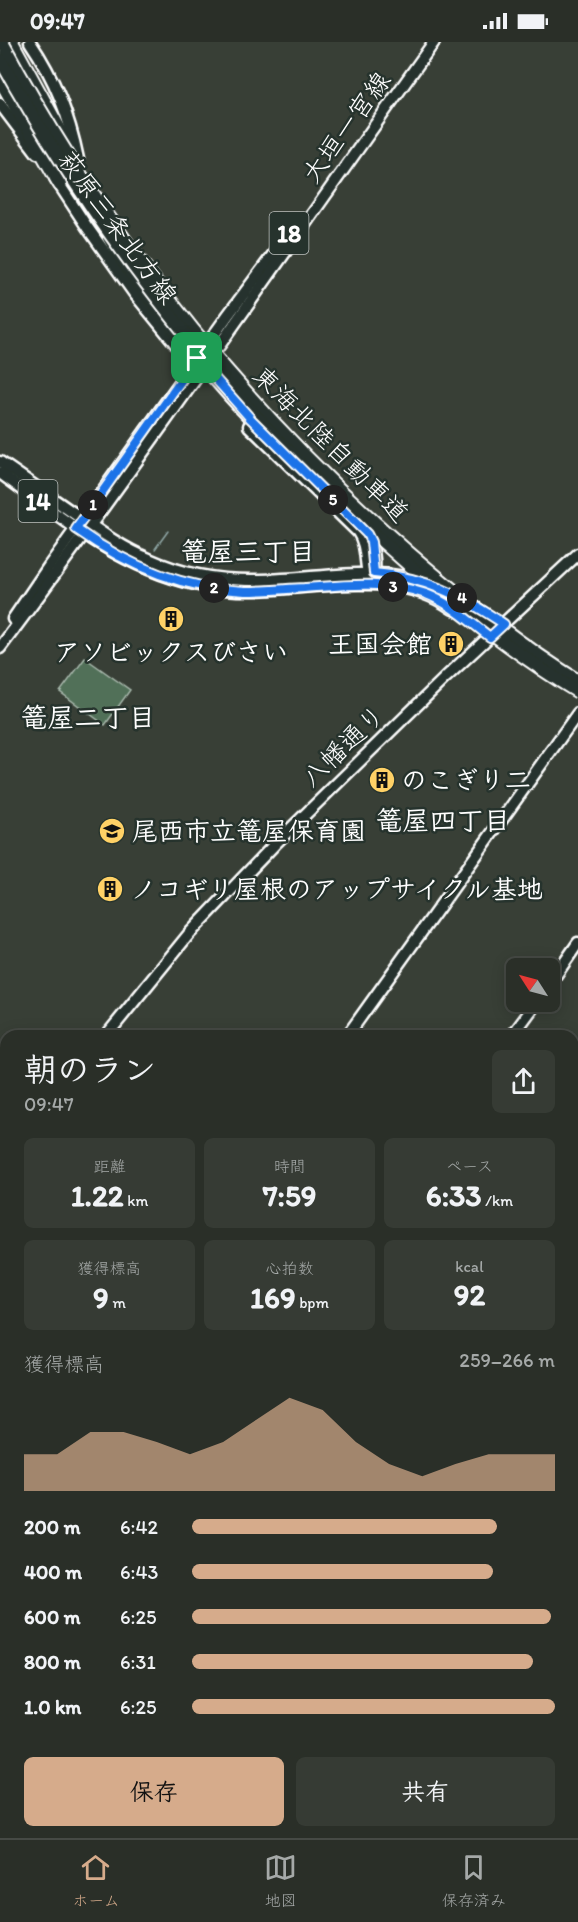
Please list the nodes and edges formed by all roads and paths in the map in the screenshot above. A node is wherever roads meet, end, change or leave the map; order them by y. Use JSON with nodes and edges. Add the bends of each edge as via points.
{"nodes":[{"id":1,"x":2,"y":42,"type":"edge"},
{"id":2,"x":12,"y":42,"type":"edge"},
{"id":3,"x":30,"y":42,"type":"edge"},
{"id":4,"x":426,"y":42,"type":"edge"},
{"id":5,"x":434,"y":42,"type":"edge"},
{"id":6,"x":0,"y":59,"type":"edge"},
{"id":7,"x":0,"y":80,"type":"edge"},
{"id":8,"x":0,"y":105,"type":"edge"},
{"id":9,"x":80,"y":166,"type":"junction"},
{"id":10,"x":60,"y":185,"type":"junction"},
{"id":11,"x":198,"y":366,"type":"junction"},
{"id":12,"x":0,"y":462,"type":"edge"},
{"id":13,"x":0,"y":473,"type":"edge"},
{"id":14,"x":84,"y":527,"type":"junction"},
{"id":15,"x":578,"y":554,"type":"edge"},
{"id":16,"x":371,"y":573,"type":"junction"},
{"id":17,"x":371,"y":584,"type":"junction"},
{"id":18,"x":504,"y":624,"type":"junction"},
{"id":19,"x":490,"y":637,"type":"junction"},
{"id":20,"x":0,"y":639,"type":"edge"},
{"id":21,"x":0,"y":648,"type":"edge"},
{"id":22,"x":578,"y":676,"type":"edge"},
{"id":23,"x":578,"y":681,"type":"edge"},
{"id":24,"x":578,"y":692,"type":"edge"},
{"id":25,"x":578,"y":698,"type":"edge"},
{"id":26,"x":578,"y":713,"type":"edge"},
{"id":27,"x":578,"y":943,"type":"edge"},
{"id":28,"x":560,"y":969,"type":"edge"},
{"id":29,"x":530,"y":1012,"type":"edge"},
{"id":30,"x":111,"y":1030,"type":"edge"},
{"id":31,"x":351,"y":1030,"type":"edge"},
{"id":32,"x":516,"y":1030,"type":"edge"}],
"edges":[{"from":1,"to":23,"type":"highway","name":"東海北陸自動車道","bridge":true,"via":[[111,221],[246,392],[332,483],[392,538],[470,604]]},
{"from":2,"to":9,"type":"highway"},
{"from":3,"to":9,"type":"main road","name":"萩原三条北方線","via":[[66,111]]},
{"from":4,"to":11,"type":"main road","name":"大垣一宮線","number":"18"},
{"from":5,"to":11,"type":"main road","name":"大垣一宮線","number":"18"},
{"from":6,"to":24,"type":"highway","name":"東海北陸自動車道","bridge":true,"via":[[99,220],[238,398],[325,489],[404,561],[464,611]]},
{"from":7,"to":10,"type":"highway"},
{"from":8,"to":10,"type":"main road","name":"萩原三条北方線"},
{"from":9,"to":11,"type":"main road","name":"萩原三条北方線","via":[[115,251]]},
{"from":10,"to":11,"type":"main road","name":"萩原三条北方線","via":[[134,293]]},
{"from":11,"to":14,"type":"main road","name":"大垣一宮線","number":"18"},
{"from":11,"to":16,"type":"main road","name":"萩原三条北方線","via":[[246,424],[358,532]]},
{"from":12,"to":14,"type":"main road","number":"14"},
{"from":13,"to":14,"type":"main road","number":"14"},
{"from":14,"to":16,"type":"main road","number":"14","via":[[168,567],[201,576],[261,580]]},
{"from":14,"to":17,"type":"main road","number":"14","via":[[112,552],[145,569],[213,588],[261,590]]},
{"from":14,"to":20,"type":"main road","name":"大垣一宮線","number":"18","via":[[49,566]]},
{"from":14,"to":21,"type":"main road","name":"大垣一宮線","number":"18"},
{"from":15,"to":18,"type":"main road","name":"八幡通り"},
{"from":16,"to":17,"type":"main road","name":"萩原三条北方線"},
{"from":16,"to":18,"type":"main road","number":"14","via":[[415,579],[442,588]]},
{"from":17,"to":19,"type":"main road","number":"14","via":[[434,597]]},
{"from":18,"to":19,"type":"main road","name":"八幡通り"},
{"from":18,"to":22,"type":"main road","number":"14"},
{"from":19,"to":25,"type":"main road","number":"14"},
{"from":19,"to":30,"type":"main road","name":"八幡通り","via":[[321,798],[212,909]]},
{"from":26,"to":31,"type":"main road"},
{"from":27,"to":28,"type":"main road"},
{"from":29,"to":32,"type":"main road"}]}
